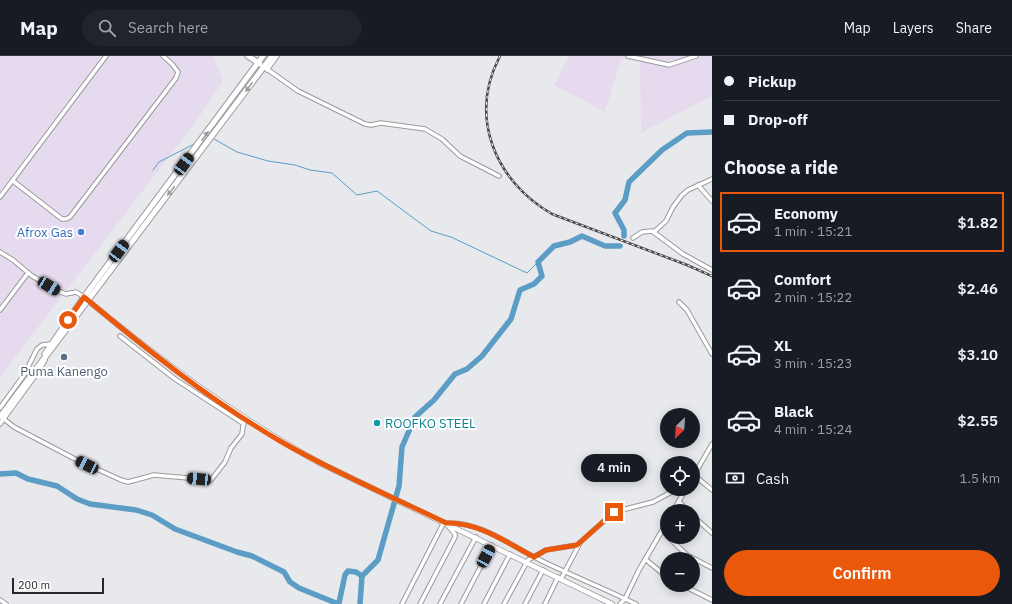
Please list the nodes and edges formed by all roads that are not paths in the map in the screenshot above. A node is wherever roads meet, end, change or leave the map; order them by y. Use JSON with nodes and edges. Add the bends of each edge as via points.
{"nodes":[{"id":1,"x":106,"y":56,"type":"edge"},
{"id":2,"x":163,"y":56,"type":"edge"},
{"id":3,"x":263,"y":56,"type":"edge"},
{"id":4,"x":272,"y":56,"type":"edge"},
{"id":5,"x":278,"y":56,"type":"edge"},
{"id":6,"x":628,"y":56,"type":"edge"},
{"id":7,"x":696,"y":56,"type":"edge"},
{"id":8,"x":252,"y":57,"type":"edge"},
{"id":9,"x":258,"y":63,"type":"junction"},
{"id":10,"x":265,"y":68,"type":"junction"},
{"id":11,"x":499,"y":176,"type":"dead end"},
{"id":12,"x":712,"y":180,"type":"edge"},
{"id":13,"x":12,"y":181,"type":"junction"},
{"id":14,"x":698,"y":185,"type":"junction"},
{"id":15,"x":0,"y":197,"type":"edge"},
{"id":16,"x":712,"y":201,"type":"edge"},
{"id":17,"x":654,"y":232,"type":"junction"},
{"id":18,"x":633,"y":238,"type":"dead end"},
{"id":19,"x":0,"y":252,"type":"edge"},
{"id":20,"x":712,"y":270,"type":"edge"},
{"id":21,"x":28,"y":273,"type":"junction"},
{"id":22,"x":86,"y":299,"type":"junction"},
{"id":23,"x":679,"y":302,"type":"dead end"},
{"id":24,"x":0,"y":310,"type":"edge"},
{"id":25,"x":120,"y":336,"type":"dead end"},
{"id":26,"x":51,"y":344,"type":"junction"},
{"id":27,"x":712,"y":354,"type":"edge"},
{"id":28,"x":44,"y":358,"type":"junction"},
{"id":29,"x":0,"y":408,"type":"edge"},
{"id":30,"x":2,"y":418,"type":"edge"},
{"id":31,"x":244,"y":419,"type":"junction"},
{"id":32,"x":0,"y":424,"type":"edge"},
{"id":33,"x":244,"y":424,"type":"junction"},
{"id":34,"x":712,"y":445,"type":"edge"},
{"id":35,"x":700,"y":465,"type":"edge"},
{"id":36,"x":700,"y":481,"type":"edge"},
{"id":37,"x":712,"y":490,"type":"edge"},
{"id":38,"x":664,"y":496,"type":"edge"},
{"id":39,"x":682,"y":496,"type":"edge"},
{"id":40,"x":679,"y":501,"type":"junction"},
{"id":41,"x":677,"y":504,"type":"edge"},
{"id":42,"x":681,"y":504,"type":"edge"},
{"id":43,"x":700,"y":522,"type":"edge"},
{"id":44,"x":445,"y":523,"type":"junction"},
{"id":45,"x":660,"y":533,"type":"edge"},
{"id":46,"x":712,"y":533,"type":"edge"},
{"id":47,"x":476,"y":537,"type":"junction"},
{"id":48,"x":581,"y":542,"type":"junction"},
{"id":49,"x":676,"y":544,"type":"edge"},
{"id":50,"x":492,"y":545,"type":"junction"},
{"id":51,"x":510,"y":554,"type":"junction"},
{"id":52,"x":534,"y":557,"type":"junction"},
{"id":53,"x":645,"y":559,"type":"junction"},
{"id":54,"x":526,"y":562,"type":"junction"},
{"id":55,"x":712,"y":568,"type":"edge"},
{"id":56,"x":543,"y":570,"type":"junction"},
{"id":57,"x":565,"y":571,"type":"junction"},
{"id":58,"x":660,"y":571,"type":"edge"},
{"id":59,"x":559,"y":578,"type":"junction"},
{"id":60,"x":696,"y":592,"type":"edge"},
{"id":61,"x":625,"y":599,"type":"junction"},
{"id":62,"x":0,"y":600,"type":"edge"},
{"id":63,"x":712,"y":600,"type":"edge"},
{"id":64,"x":6,"y":604,"type":"edge"},
{"id":65,"x":402,"y":604,"type":"edge"},
{"id":66,"x":420,"y":604,"type":"edge"},
{"id":67,"x":440,"y":604,"type":"edge"},
{"id":68,"x":461,"y":604,"type":"edge"},
{"id":69,"x":484,"y":604,"type":"edge"},
{"id":70,"x":504,"y":604,"type":"edge"},
{"id":71,"x":525,"y":604,"type":"edge"},
{"id":72,"x":545,"y":604,"type":"edge"},
{"id":73,"x":612,"y":604,"type":"edge"},
{"id":74,"x":620,"y":604,"type":"edge"},
{"id":75,"x":636,"y":604,"type":"edge"}],
"edges":[{"from":1,"to":13,"type":"street"},
{"from":2,"to":13,"type":"street","via":[[176,68],[176,78],[70,217],[62,218]]},
{"from":3,"to":9,"type":"highway"},
{"from":4,"to":10,"type":"highway"},
{"from":5,"to":10,"type":"street"},
{"from":6,"to":7,"type":"street","via":[[669,65]]},
{"from":8,"to":9,"type":"highway"},
{"from":9,"to":10,"type":"highway"},
{"from":22,"to":9,"type":"highway","one_way":true},
{"from":10,"to":11,"type":"street","via":[[298,91],[365,124],[381,123],[425,129],[442,139],[460,156]]},
{"from":10,"to":22,"type":"highway","one_way":true},
{"from":12,"to":14,"type":"street"},
{"from":13,"to":15,"type":"street"},
{"from":14,"to":16,"type":"street"},
{"from":14,"to":17,"type":"street","via":[[682,195],[666,221]]},
{"from":17,"to":18,"type":"street","via":[[644,231]]},
{"from":17,"to":20,"type":"street","via":[[683,254]]},
{"from":19,"to":21,"type":"street"},
{"from":21,"to":22,"type":"street","via":[[62,293],[76,292]]},
{"from":21,"to":24,"type":"street"},
{"from":22,"to":26,"type":"highway"},
{"from":22,"to":28,"type":"highway"},
{"from":22,"to":31,"type":"main road","via":[[193,383]]},
{"from":23,"to":27,"type":"street","via":[[687,310]]},
{"from":25,"to":33,"type":"street","via":[[175,379]]},
{"from":26,"to":28,"type":"highway"},
{"from":26,"to":29,"type":"street","via":[[37,348],[24,375]]},
{"from":28,"to":30,"type":"highway"},
{"from":30,"to":32,"type":"street"},
{"from":30,"to":33,"type":"street","via":[[75,459],[113,478],[128,482],[154,475],[211,480],[240,437]]},
{"from":31,"to":33,"type":"street"},
{"from":31,"to":44,"type":"main road","via":[[322,464]]},
{"from":34,"to":35,"type":"street"},
{"from":36,"to":37,"type":"street"},
{"from":38,"to":48,"type":"street","via":[[653,502],[614,512]]},
{"from":39,"to":40,"type":"street"},
{"from":40,"to":41,"type":"street"},
{"from":40,"to":42,"type":"street"},
{"from":43,"to":46,"type":"street"},
{"from":44,"to":47,"type":"main road"},
{"from":44,"to":52,"type":"street","via":[[456,522],[488,532]]},
{"from":44,"to":65,"type":"street"},
{"from":44,"to":66,"type":"street","via":[[455,537]]},
{"from":45,"to":53,"type":"street"},
{"from":47,"to":50,"type":"main road"},
{"from":47,"to":67,"type":"street"},
{"from":48,"to":52,"type":"street","via":[[573,546],[546,550]]},
{"from":48,"to":57,"type":"street"},
{"from":49,"to":55,"type":"street","via":[[687,555]]},
{"from":50,"to":51,"type":"main road"},
{"from":50,"to":68,"type":"street"},
{"from":51,"to":54,"type":"main road"},
{"from":51,"to":69,"type":"street"},
{"from":52,"to":54,"type":"street"},
{"from":52,"to":57,"type":"street"},
{"from":53,"to":58,"type":"street"},
{"from":53,"to":61,"type":"street"},
{"from":54,"to":56,"type":"main road"},
{"from":54,"to":70,"type":"street"},
{"from":56,"to":59,"type":"main road"},
{"from":56,"to":71,"type":"street"},
{"from":57,"to":59,"type":"street"},
{"from":57,"to":61,"type":"street"},
{"from":59,"to":72,"type":"street"},
{"from":59,"to":73,"type":"main road"},
{"from":60,"to":63,"type":"street"},
{"from":61,"to":74,"type":"street"},
{"from":61,"to":75,"type":"street"},
{"from":62,"to":64,"type":"street"}]}
